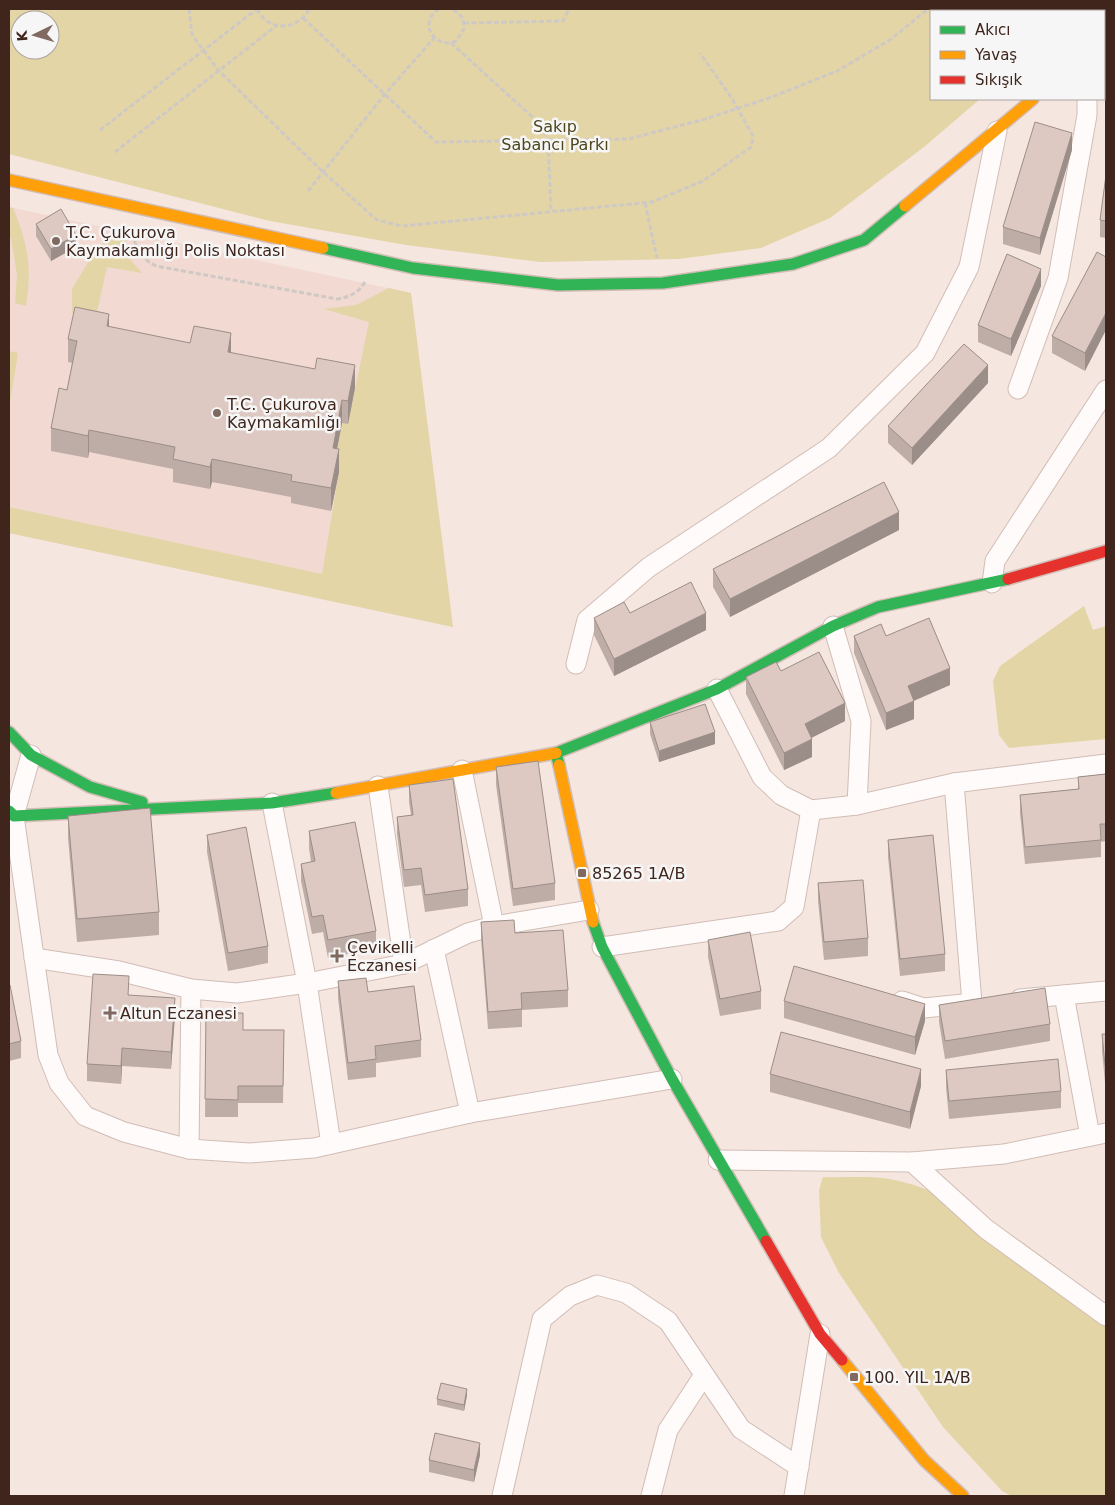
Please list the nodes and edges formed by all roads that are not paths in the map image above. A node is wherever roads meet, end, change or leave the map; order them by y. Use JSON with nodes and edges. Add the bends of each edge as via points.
{"nodes":[{"id":1,"x":1032,"y":100,"type":"edge"},
{"id":2,"x":1087,"y":100,"type":"edge"},
{"id":3,"x":997,"y":131,"type":"junction"},
{"id":4,"x":9,"y":180,"type":"edge"},
{"id":5,"x":1018,"y":389,"type":"dead end"},
{"id":6,"x":1106,"y":390,"type":"edge"},
{"id":7,"x":1106,"y":551,"type":"edge"},
{"id":8,"x":992,"y":583,"type":"junction"},
{"id":9,"x":833,"y":626,"type":"junction"},
{"id":10,"x":576,"y":664,"type":"dead end"},
{"id":11,"x":717,"y":689,"type":"junction"},
{"id":12,"x":9,"y":732,"type":"edge"},
{"id":13,"x":556,"y":753,"type":"junction"},
{"id":14,"x":31,"y":755,"type":"junction"},
{"id":15,"x":1106,"y":764,"type":"edge"},
{"id":16,"x":462,"y":770,"type":"junction"},
{"id":17,"x":954,"y":783,"type":"junction"},
{"id":18,"x":378,"y":786,"type":"junction"},
{"id":19,"x":272,"y":803,"type":"junction"},
{"id":20,"x":857,"y":805,"type":"junction"},
{"id":21,"x":165,"y":807,"type":"junction"},
{"id":22,"x":810,"y":810,"type":"junction"},
{"id":23,"x":11,"y":813,"type":"edge"},
{"id":24,"x":590,"y":910,"type":"junction"},
{"id":25,"x":494,"y":926,"type":"junction"},
{"id":26,"x":602,"y":947,"type":"junction"},
{"id":27,"x":434,"y":949,"type":"junction"},
{"id":28,"x":34,"y":958,"type":"junction"},
{"id":29,"x":404,"y":964,"type":"junction"},
{"id":30,"x":307,"y":983,"type":"junction"},
{"id":31,"x":191,"y":989,"type":"junction"},
{"id":32,"x":1106,"y":991,"type":"edge"},
{"id":33,"x":1064,"y":995,"type":"junction"},
{"id":34,"x":887,"y":996,"type":"edge"},
{"id":35,"x":987,"y":1002,"type":"junction"},
{"id":36,"x":672,"y":1079,"type":"junction"},
{"id":37,"x":470,"y":1113,"type":"junction"},
{"id":38,"x":1098,"y":1134,"type":"edge"},
{"id":39,"x":331,"y":1144,"type":"junction"},
{"id":40,"x":189,"y":1148,"type":"junction"},
{"id":41,"x":718,"y":1160,"type":"junction"},
{"id":42,"x":912,"y":1162,"type":"junction"},
{"id":43,"x":1106,"y":1316,"type":"edge"},
{"id":44,"x":820,"y":1334,"type":"junction"},
{"id":45,"x":704,"y":1374,"type":"junction"},
{"id":46,"x":799,"y":1467,"type":"junction"},
{"id":47,"x":502,"y":1496,"type":"edge"},
{"id":48,"x":651,"y":1496,"type":"edge"},
{"id":49,"x":794,"y":1496,"type":"edge"},
{"id":50,"x":963,"y":1496,"type":"edge"}],
"edges":[{"from":1,"to":3,"type":"street"},
{"from":2,"to":5,"type":"street","via":[[1088,115],[1058,278]]},
{"from":3,"to":4,"type":"street","via":[[864,240],[793,264],[663,283],[558,285],[413,268]]},
{"from":3,"to":10,"type":"street","via":[[969,267],[925,353],[829,448],[649,567],[587,620]]},
{"from":6,"to":8,"type":"street","via":[[995,561]]},
{"from":7,"to":8,"type":"street"},
{"from":8,"to":9,"type":"street","via":[[878,607]]},
{"from":9,"to":11,"type":"street"},
{"from":9,"to":20,"type":"street","via":[[860,720]]},
{"from":11,"to":13,"type":"street"},
{"from":11,"to":22,"type":"street","via":[[762,777],[781,796]]},
{"from":12,"to":14,"type":"street"},
{"from":13,"to":16,"type":"street"},
{"from":13,"to":24,"type":"street"},
{"from":14,"to":21,"type":"street","via":[[90,787]]},
{"from":14,"to":23,"type":"street"},
{"from":15,"to":17,"type":"street"},
{"from":16,"to":18,"type":"street"},
{"from":16,"to":25,"type":"street"},
{"from":17,"to":20,"type":"street"},
{"from":17,"to":35,"type":"street"},
{"from":18,"to":19,"type":"street"},
{"from":18,"to":29,"type":"street"},
{"from":19,"to":21,"type":"street"},
{"from":19,"to":30,"type":"street"},
{"from":20,"to":22,"type":"street"},
{"from":21,"to":23,"type":"street"},
{"from":22,"to":26,"type":"street","via":[[794,907],[778,921]]},
{"from":23,"to":28,"type":"street"},
{"from":24,"to":25,"type":"street"},
{"from":24,"to":26,"type":"street"},
{"from":25,"to":27,"type":"street"},
{"from":26,"to":36,"type":"street"},
{"from":27,"to":29,"type":"street"},
{"from":27,"to":37,"type":"street"},
{"from":28,"to":31,"type":"street","via":[[119,971]]},
{"from":28,"to":40,"type":"street","via":[[48,1055],[60,1083],[86,1116],[124,1132]]},
{"from":29,"to":30,"type":"street"},
{"from":30,"to":31,"type":"street","via":[[237,993]]},
{"from":30,"to":39,"type":"street"},
{"from":31,"to":40,"type":"street"},
{"from":32,"to":33,"type":"street"},
{"from":33,"to":35,"type":"street"},
{"from":33,"to":38,"type":"street"},
{"from":34,"to":35,"type":"street","via":[[924,1008]]},
{"from":36,"to":37,"type":"street"},
{"from":36,"to":41,"type":"street"},
{"from":37,"to":39,"type":"street"},
{"from":38,"to":42,"type":"street","via":[[1004,1154]]},
{"from":39,"to":40,"type":"street","via":[[249,1153]]},
{"from":41,"to":42,"type":"street"},
{"from":41,"to":44,"type":"street"},
{"from":42,"to":43,"type":"street","via":[[986,1229]]},
{"from":44,"to":46,"type":"street"},
{"from":44,"to":50,"type":"street","via":[[924,1460]]},
{"from":45,"to":46,"type":"street","via":[[741,1429]]},
{"from":45,"to":47,"type":"street","via":[[668,1321],[626,1293],[597,1285],[570,1296],[542,1319]]},
{"from":45,"to":48,"type":"street","via":[[668,1430]]},
{"from":46,"to":49,"type":"street"}]}
